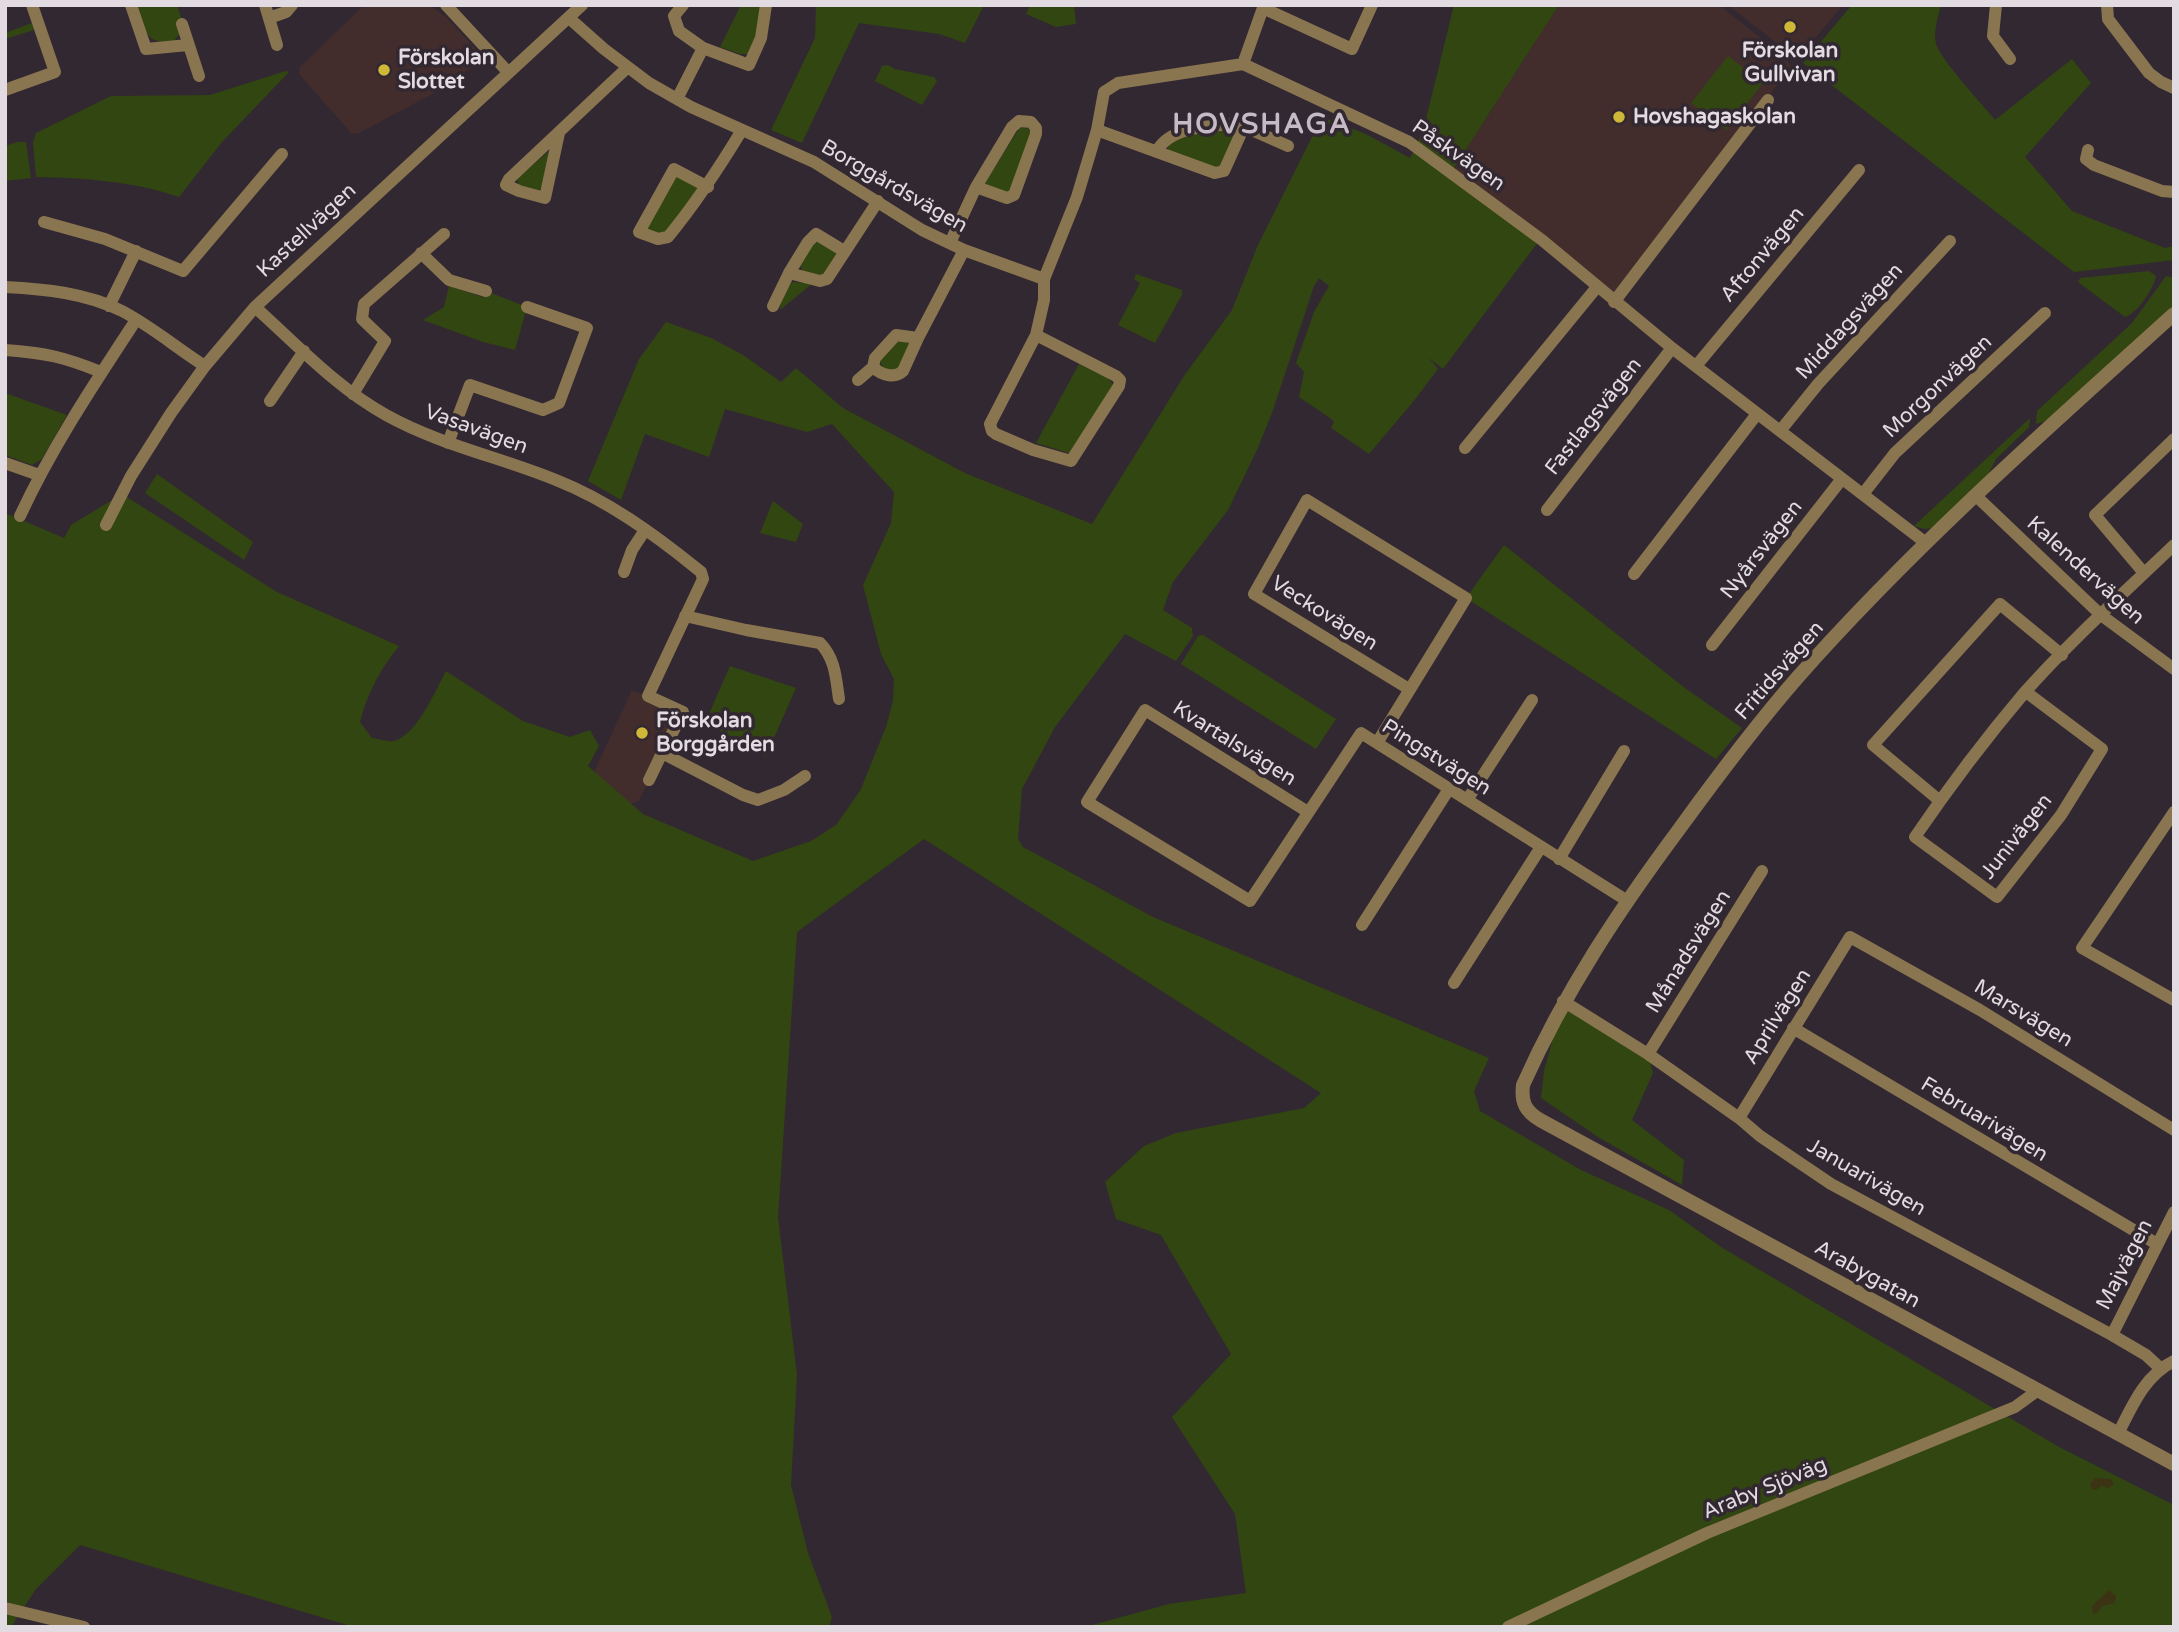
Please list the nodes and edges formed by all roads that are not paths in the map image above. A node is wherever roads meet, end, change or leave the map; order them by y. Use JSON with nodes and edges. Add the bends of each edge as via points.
{"nodes":[{"id":1,"x":32,"y":5,"type":"edge"},
{"id":2,"x":131,"y":5,"type":"edge"},
{"id":3,"x":292,"y":5,"type":"edge"},
{"id":4,"x":446,"y":5,"type":"edge"},
{"id":5,"x":582,"y":5,"type":"edge"},
{"id":6,"x":683,"y":5,"type":"edge"},
{"id":7,"x":766,"y":5,"type":"edge"},
{"id":8,"x":1372,"y":5,"type":"edge"},
{"id":9,"x":1996,"y":5,"type":"edge"},
{"id":10,"x":2107,"y":5,"type":"edge"},
{"id":11,"x":1264,"y":7,"type":"edge"},
{"id":12,"x":267,"y":11,"type":"edge"},
{"id":13,"x":569,"y":18,"type":"junction"},
{"id":14,"x":182,"y":24,"type":"dead end"},
{"id":15,"x":188,"y":45,"type":"junction"},
{"id":16,"x":277,"y":45,"type":"dead end"},
{"id":17,"x":703,"y":48,"type":"junction"},
{"id":18,"x":2010,"y":58,"type":"dead end"},
{"id":19,"x":1243,"y":64,"type":"junction"},
{"id":20,"x":628,"y":67,"type":"junction"},
{"id":21,"x":509,"y":72,"type":"junction"},
{"id":22,"x":199,"y":76,"type":"dead end"},
{"id":23,"x":2174,"y":88,"type":"edge"},
{"id":24,"x":5,"y":90,"type":"edge"},
{"id":25,"x":677,"y":99,"type":"junction"},
{"id":26,"x":1768,"y":100,"type":"dead end"},
{"id":27,"x":743,"y":130,"type":"junction"},
{"id":28,"x":1097,"y":130,"type":"junction"},
{"id":29,"x":1242,"y":130,"type":"junction"},
{"id":30,"x":559,"y":133,"type":"junction"},
{"id":31,"x":1288,"y":146,"type":"dead end"},
{"id":32,"x":2088,"y":150,"type":"dead end"},
{"id":33,"x":1157,"y":151,"type":"junction"},
{"id":34,"x":282,"y":154,"type":"dead end"},
{"id":35,"x":1860,"y":170,"type":"dead end"},
{"id":36,"x":708,"y":187,"type":"junction"},
{"id":37,"x":976,"y":187,"type":"junction"},
{"id":38,"x":2174,"y":192,"type":"edge"},
{"id":39,"x":878,"y":201,"type":"junction"},
{"id":40,"x":44,"y":222,"type":"dead end"},
{"id":41,"x":444,"y":234,"type":"dead end"},
{"id":42,"x":1950,"y":241,"type":"dead end"},
{"id":43,"x":950,"y":243,"type":"junction"},
{"id":44,"x":964,"y":250,"type":"junction"},
{"id":45,"x":136,"y":251,"type":"junction"},
{"id":46,"x":844,"y":251,"type":"junction"},
{"id":47,"x":422,"y":253,"type":"junction"},
{"id":48,"x":789,"y":273,"type":"junction"},
{"id":49,"x":1044,"y":279,"type":"junction"},
{"id":50,"x":5,"y":287,"type":"edge"},
{"id":51,"x":1597,"y":287,"type":"junction"},
{"id":52,"x":486,"y":291,"type":"dead end"},
{"id":53,"x":1614,"y":302,"type":"junction"},
{"id":54,"x":109,"y":306,"type":"junction"},
{"id":55,"x":773,"y":306,"type":"dead end"},
{"id":56,"x":255,"y":307,"type":"junction"},
{"id":57,"x":527,"y":307,"type":"dead end"},
{"id":58,"x":2045,"y":313,"type":"dead end"},
{"id":59,"x":2174,"y":314,"type":"edge"},
{"id":60,"x":136,"y":320,"type":"junction"},
{"id":61,"x":1036,"y":335,"type":"junction"},
{"id":62,"x":918,"y":338,"type":"junction"},
{"id":63,"x":1672,"y":348,"type":"junction"},
{"id":64,"x":5,"y":350,"type":"edge"},
{"id":65,"x":304,"y":351,"type":"junction"},
{"id":66,"x":205,"y":366,"type":"junction"},
{"id":67,"x":1696,"y":366,"type":"junction"},
{"id":68,"x":873,"y":367,"type":"junction"},
{"id":69,"x":101,"y":372,"type":"junction"},
{"id":70,"x":858,"y":380,"type":"dead end"},
{"id":71,"x":354,"y":394,"type":"junction"},
{"id":72,"x":270,"y":401,"type":"dead end"},
{"id":73,"x":1757,"y":414,"type":"junction"},
{"id":74,"x":1780,"y":432,"type":"junction"},
{"id":75,"x":2174,"y":439,"type":"edge"},
{"id":76,"x":448,"y":443,"type":"junction"},
{"id":77,"x":1465,"y":448,"type":"dead end"},
{"id":78,"x":5,"y":463,"type":"edge"},
{"id":79,"x":39,"y":475,"type":"junction"},
{"id":80,"x":1841,"y":480,"type":"junction"},
{"id":81,"x":1863,"y":494,"type":"junction"},
{"id":82,"x":1975,"y":495,"type":"junction"},
{"id":83,"x":1547,"y":510,"type":"dead end"},
{"id":84,"x":20,"y":516,"type":"dead end"},
{"id":85,"x":106,"y":525,"type":"dead end"},
{"id":86,"x":645,"y":530,"type":"junction"},
{"id":87,"x":1926,"y":543,"type":"junction"},
{"id":88,"x":2174,"y":545,"type":"edge"},
{"id":89,"x":624,"y":572,"type":"dead end"},
{"id":90,"x":2144,"y":573,"type":"junction"},
{"id":91,"x":1634,"y":574,"type":"dead end"},
{"id":92,"x":2101,"y":615,"type":"junction"},
{"id":93,"x":685,"y":616,"type":"junction"},
{"id":94,"x":1712,"y":645,"type":"dead end"},
{"id":95,"x":2062,"y":655,"type":"junction"},
{"id":96,"x":2174,"y":669,"type":"edge"},
{"id":97,"x":1409,"y":689,"type":"junction"},
{"id":98,"x":2026,"y":692,"type":"junction"},
{"id":99,"x":839,"y":699,"type":"dead end"},
{"id":100,"x":1532,"y":700,"type":"dead end"},
{"id":101,"x":1377,"y":743,"type":"junction"},
{"id":102,"x":1624,"y":751,"type":"dead end"},
{"id":103,"x":662,"y":753,"type":"junction"},
{"id":104,"x":805,"y":776,"type":"dead end"},
{"id":105,"x":649,"y":780,"type":"dead end"},
{"id":106,"x":1449,"y":789,"type":"junction"},
{"id":107,"x":1467,"y":800,"type":"junction"},
{"id":108,"x":1940,"y":801,"type":"junction"},
{"id":109,"x":1308,"y":812,"type":"junction"},
{"id":110,"x":2174,"y":812,"type":"edge"},
{"id":111,"x":1541,"y":847,"type":"junction"},
{"id":112,"x":1559,"y":859,"type":"junction"},
{"id":113,"x":1762,"y":871,"type":"dead end"},
{"id":114,"x":1626,"y":900,"type":"junction"},
{"id":115,"x":1250,"y":901,"type":"joint"},
{"id":116,"x":1362,"y":925,"type":"dead end"},
{"id":117,"x":1850,"y":937,"type":"joint"},
{"id":118,"x":1454,"y":983,"type":"dead end"},
{"id":119,"x":2174,"y":1000,"type":"edge"},
{"id":120,"x":1563,"y":1001,"type":"junction"},
{"id":121,"x":1793,"y":1028,"type":"junction"},
{"id":122,"x":1648,"y":1054,"type":"junction"},
{"id":123,"x":1739,"y":1118,"type":"junction"},
{"id":124,"x":1541,"y":1120,"type":"joint"},
{"id":125,"x":2174,"y":1129,"type":"edge"},
{"id":126,"x":2174,"y":1212,"type":"edge"},
{"id":127,"x":2157,"y":1244,"type":"junction"},
{"id":128,"x":2112,"y":1335,"type":"junction"},
{"id":129,"x":2174,"y":1361,"type":"edge"},
{"id":130,"x":2160,"y":1368,"type":"junction"},
{"id":131,"x":2037,"y":1391,"type":"junction"},
{"id":132,"x":2118,"y":1434,"type":"junction"},
{"id":133,"x":2174,"y":1464,"type":"edge"},
{"id":134,"x":5,"y":1608,"type":"edge"},
{"id":135,"x":84,"y":1627,"type":"edge"},
{"id":136,"x":1508,"y":1627,"type":"edge"}],
"edges":[{"from":1,"to":24,"type":"street","via":[[55,72]]},
{"from":2,"to":15,"type":"street","via":[[146,49]]},
{"from":3,"to":12,"type":"street","via":[[286,12]]},
{"from":4,"to":21,"type":"street"},
{"from":5,"to":13,"type":"street","name":"Kastellvägen"},
{"from":6,"to":17,"type":"street","via":[[674,16],[679,31]]},
{"from":7,"to":17,"type":"street","via":[[761,38],[749,65]]},
{"from":8,"to":11,"type":"street","via":[[1352,49]]},
{"from":9,"to":18,"type":"street","via":[[1993,36]]},
{"from":10,"to":23,"type":"street","via":[[2108,19],[2149,73]]},
{"from":11,"to":19,"type":"street"},
{"from":12,"to":16,"type":"street"},
{"from":13,"to":20,"type":"street","name":"Borggårdsvägen"},
{"from":13,"to":21,"type":"street","name":"Kastellvägen"},
{"from":14,"to":15,"type":"street"},
{"from":15,"to":22,"type":"street"},
{"from":17,"to":25,"type":"street"},
{"from":19,"to":28,"type":"street","via":[[1118,83],[1104,92]]},
{"from":19,"to":51,"type":"street","name":"Påskvägen","via":[[1409,142],[1542,240]]},
{"from":20,"to":25,"type":"street","name":"Borggårdsvägen"},
{"from":20,"to":30,"type":"street"},
{"from":21,"to":56,"type":"street","name":"Kastellvägen"},
{"from":25,"to":27,"type":"street","name":"Borggårdsvägen"},
{"from":26,"to":53,"type":"street"},
{"from":27,"to":36,"type":"street"},
{"from":27,"to":39,"type":"street","name":"Borggårdsvägen","via":[[814,162]]},
{"from":28,"to":33,"type":"street"},
{"from":28,"to":49,"type":"street","via":[[1069,222]]},
{"from":29,"to":31,"type":"street"},
{"from":29,"to":33,"type":"street","via":[[1233,124],[1178,132]]},
{"from":29,"to":33,"type":"street","via":[[1226,168],[1219,173]]},
{"from":30,"to":30,"type":"street","via":[[509,179],[506,185],[545,198]]},
{"from":32,"to":38,"type":"street","via":[[2087,159],[2094,165]]},
{"from":34,"to":45,"type":"street","via":[[183,271]]},
{"from":35,"to":67,"type":"street","name":"Aftonvägen"},
{"from":36,"to":36,"type":"street","via":[[668,237],[658,239],[639,232],[674,169]]},
{"from":37,"to":37,"type":"street","via":[[1012,127],[1019,121],[1031,122],[1036,134],[1014,195],[1007,198]]},
{"from":37,"to":43,"type":"street"},
{"from":39,"to":43,"type":"street","name":"Borggårdsvägen"},
{"from":39,"to":46,"type":"street"},
{"from":40,"to":45,"type":"street"},
{"from":41,"to":47,"type":"street"},
{"from":42,"to":74,"type":"street","name":"Middagsvägen","via":[[1818,384]]},
{"from":43,"to":44,"type":"street","name":"Borggårdsvägen"},
{"from":44,"to":49,"type":"street","name":"Borggårdsvägen"},
{"from":44,"to":62,"type":"street"},
{"from":45,"to":54,"type":"street"},
{"from":46,"to":48,"type":"street","via":[[827,279]]},
{"from":46,"to":48,"type":"street","via":[[816,234]]},
{"from":47,"to":52,"type":"street","via":[[449,280]]},
{"from":47,"to":71,"type":"street","via":[[363,304],[362,319],[385,341]]},
{"from":48,"to":55,"type":"street"},
{"from":49,"to":61,"type":"street"},
{"from":50,"to":54,"type":"street","via":[[53,290]]},
{"from":51,"to":53,"type":"street","name":"Påskvägen"},
{"from":51,"to":77,"type":"street"},
{"from":53,"to":63,"type":"street","name":"Påskvägen"},
{"from":54,"to":60,"type":"street"},
{"from":56,"to":65,"type":"street","name":"Vasavägen"},
{"from":56,"to":66,"type":"street","name":"Kastellvägen"},
{"from":57,"to":76,"type":"street","via":[[587,328],[559,403],[543,410],[470,385]]},
{"from":58,"to":81,"type":"street","name":"Morgonvägen","via":[[1895,453]]},
{"from":59,"to":82,"type":"street","name":"Fritidsvägen"},
{"from":60,"to":66,"type":"street"},
{"from":60,"to":69,"type":"street"},
{"from":61,"to":61,"type":"street","via":[[990,428],[1033,450],[1071,461],[1120,380]]},
{"from":62,"to":68,"type":"street","via":[[896,335],[875,358]]},
{"from":62,"to":68,"type":"street","via":[[900,374]]},
{"from":63,"to":67,"type":"street","name":"Påskvägen"},
{"from":63,"to":83,"type":"street","name":"Fastlagsvägen"},
{"from":64,"to":69,"type":"street","via":[[46,353]]},
{"from":65,"to":71,"type":"street","name":"Vasavägen"},
{"from":65,"to":72,"type":"street"},
{"from":66,"to":85,"type":"street","name":"Kastellvägen","via":[[145,452]]},
{"from":67,"to":73,"type":"street","name":"Påskvägen"},
{"from":68,"to":70,"type":"street"},
{"from":69,"to":79,"type":"street"},
{"from":71,"to":76,"type":"street","name":"Vasavägen","via":[[385,415]]},
{"from":73,"to":74,"type":"street","name":"Påskvägen"},
{"from":73,"to":91,"type":"street"},
{"from":74,"to":80,"type":"street","name":"Påskvägen"},
{"from":75,"to":90,"type":"street","via":[[2095,515]]},
{"from":76,"to":86,"type":"street","name":"Vasavägen","via":[[576,488]]},
{"from":78,"to":79,"type":"street"},
{"from":79,"to":84,"type":"street"},
{"from":80,"to":81,"type":"street","name":"Påskvägen"},
{"from":80,"to":94,"type":"street","name":"Nyårsvägen"},
{"from":81,"to":87,"type":"street","name":"Påskvägen"},
{"from":82,"to":87,"type":"street","name":"Fritidsvägen"},
{"from":82,"to":92,"type":"street","name":"Kalendervägen"},
{"from":86,"to":89,"type":"street"},
{"from":86,"to":93,"type":"street","name":"Vasavägen","via":[[703,575]]},
{"from":87,"to":114,"type":"street","name":"Fritidsvägen","via":[[1797,679]]},
{"from":88,"to":90,"type":"street","name":"Junivägen"},
{"from":90,"to":92,"type":"street","name":"Junivägen"},
{"from":92,"to":95,"type":"street","name":"Junivägen"},
{"from":92,"to":96,"type":"street","name":"Kalendervägen"},
{"from":93,"to":99,"type":"street","via":[[820,643],[836,674]]},
{"from":93,"to":103,"type":"street","name":"Vasavägen","via":[[648,696],[683,712]]},
{"from":95,"to":98,"type":"street","name":"Junivägen"},
{"from":95,"to":108,"type":"street","via":[[2000,604],[1873,745]]},
{"from":97,"to":97,"type":"street","name":"Veckovägen","via":[[1466,598],[1307,499],[1254,594]]},
{"from":97,"to":101,"type":"street"},
{"from":98,"to":108,"type":"street","name":"Junivägen"},
{"from":98,"to":108,"type":"street","name":"Junivägen","via":[[2102,749],[2061,815],[1997,898],[1915,837]]},
{"from":100,"to":107,"type":"street"},
{"from":101,"to":106,"type":"street","name":"Pingstvägen"},
{"from":101,"to":109,"type":"street","name":"Pingstvägen","via":[[1361,733]]},
{"from":102,"to":112,"type":"street"},
{"from":103,"to":104,"type":"street","via":[[758,800]]},
{"from":103,"to":105,"type":"street"},
{"from":106,"to":107,"type":"street","name":"Pingstvägen"},
{"from":106,"to":116,"type":"street"},
{"from":107,"to":111,"type":"street","name":"Pingstvägen"},
{"from":109,"to":115,"type":"street","name":"Pingstvägen"},
{"from":109,"to":115,"type":"street","name":"Kvartalsvägen","via":[[1145,710],[1087,802]]},
{"from":110,"to":119,"type":"street","via":[[2082,948]]},
{"from":111,"to":112,"type":"street","name":"Pingstvägen"},
{"from":111,"to":118,"type":"street"},
{"from":112,"to":114,"type":"street","name":"Pingstvägen"},
{"from":113,"to":122,"type":"street","name":"Månadsvägen"},
{"from":114,"to":120,"type":"street","name":"Fritidsvägen"},
{"from":117,"to":121,"type":"street","name":"Aprilvägen"},
{"from":117,"to":125,"type":"street","name":"Marsvägen"},
{"from":120,"to":122,"type":"street","name":"Januarivägen"},
{"from":120,"to":124,"type":"street","name":"Fritidsvägen","via":[[1523,1085],[1525,1107]]},
{"from":121,"to":123,"type":"street","name":"Aprilvägen"},
{"from":121,"to":127,"type":"street","name":"Februarivägen"},
{"from":122,"to":123,"type":"street","name":"Januarivägen"},
{"from":123,"to":128,"type":"street","name":"Januarivägen","via":[[1831,1184]]},
{"from":124,"to":131,"type":"street","name":"Arabygatan"},
{"from":126,"to":127,"type":"street","name":"Majvägen"},
{"from":127,"to":128,"type":"street","name":"Majvägen"},
{"from":128,"to":130,"type":"street","name":"Januarivägen"},
{"from":129,"to":130,"type":"street"},
{"from":130,"to":132,"type":"street"},
{"from":131,"to":132,"type":"street","name":"Arabygatan"},
{"from":131,"to":136,"type":"street","name":"Araby Sjöväg","via":[[2015,1407],[1707,1533]]},
{"from":132,"to":133,"type":"street","name":"Arabygatan"},
{"from":134,"to":135,"type":"street"}]}
